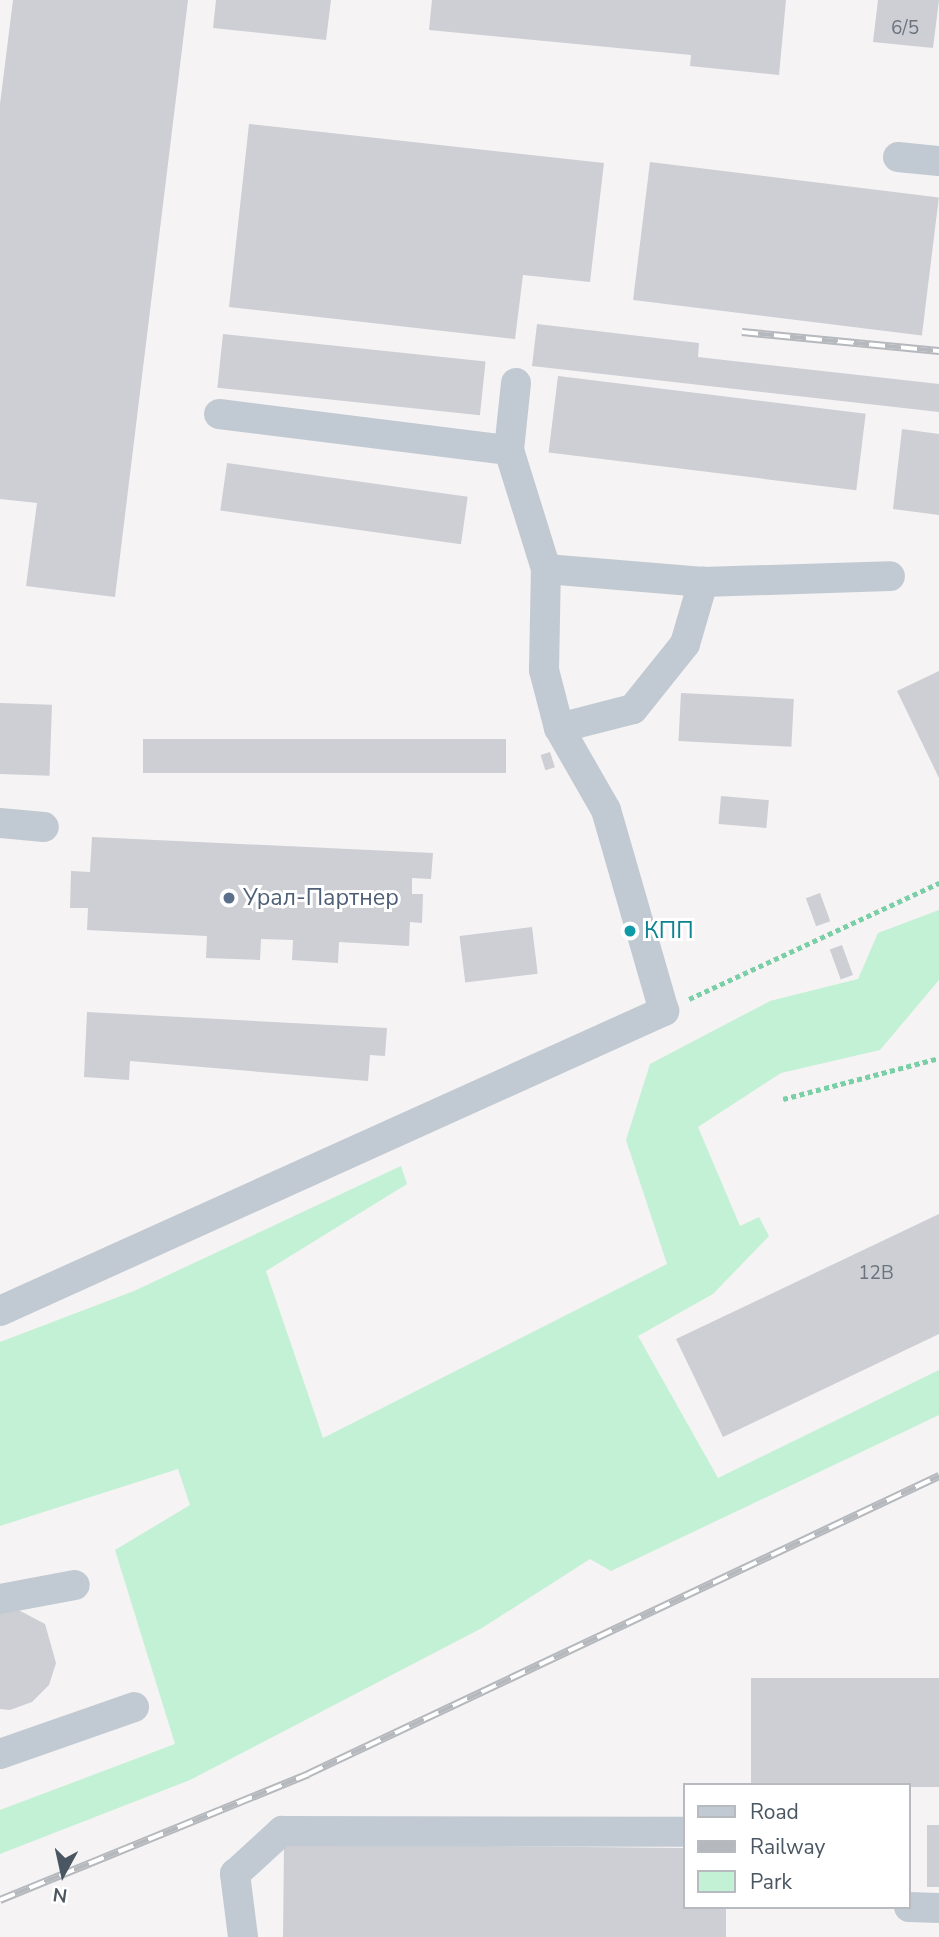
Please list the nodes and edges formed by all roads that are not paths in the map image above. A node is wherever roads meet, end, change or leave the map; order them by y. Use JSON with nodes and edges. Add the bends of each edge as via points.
{"nodes":[{"id":1,"x":898,"y":157,"type":"dead end"},
{"id":2,"x":939,"y":161,"type":"edge"},
{"id":3,"x":516,"y":383,"type":"dead end"},
{"id":4,"x":219,"y":414,"type":"dead end"},
{"id":5,"x":509,"y":450,"type":"junction"},
{"id":6,"x":546,"y":569,"type":"junction"},
{"id":7,"x":890,"y":576,"type":"dead end"},
{"id":8,"x":703,"y":582,"type":"junction"},
{"id":9,"x":559,"y":728,"type":"junction"},
{"id":10,"x":0,"y":824,"type":"edge"},
{"id":11,"x":44,"y":827,"type":"dead end"},
{"id":12,"x":0,"y":1311,"type":"edge"},
{"id":13,"x":75,"y":1585,"type":"dead end"},
{"id":14,"x":0,"y":1600,"type":"edge"},
{"id":15,"x":134,"y":1707,"type":"dead end"},
{"id":16,"x":0,"y":1754,"type":"edge"},
{"id":17,"x":684,"y":1832,"type":"edge"},
{"id":18,"x":911,"y":1907,"type":"edge"},
{"id":19,"x":939,"y":1908,"type":"edge"},
{"id":20,"x":243,"y":1937,"type":"edge"}],
"edges":[{"from":1,"to":2,"type":"street"},
{"from":3,"to":5,"type":"street"},
{"from":4,"to":5,"type":"street"},
{"from":5,"to":6,"type":"street"},
{"from":6,"to":8,"type":"street"},
{"from":6,"to":9,"type":"street","via":[[544,670]]},
{"from":7,"to":8,"type":"street"},
{"from":8,"to":9,"type":"street","via":[[685,644],[633,709]]},
{"from":9,"to":12,"type":"street","via":[[606,810],[664,1011]]},
{"from":10,"to":11,"type":"street"},
{"from":13,"to":14,"type":"street"},
{"from":15,"to":16,"type":"street"},
{"from":17,"to":20,"type":"street","via":[[282,1831],[235,1874]]},
{"from":18,"to":19,"type":"street"}]}
